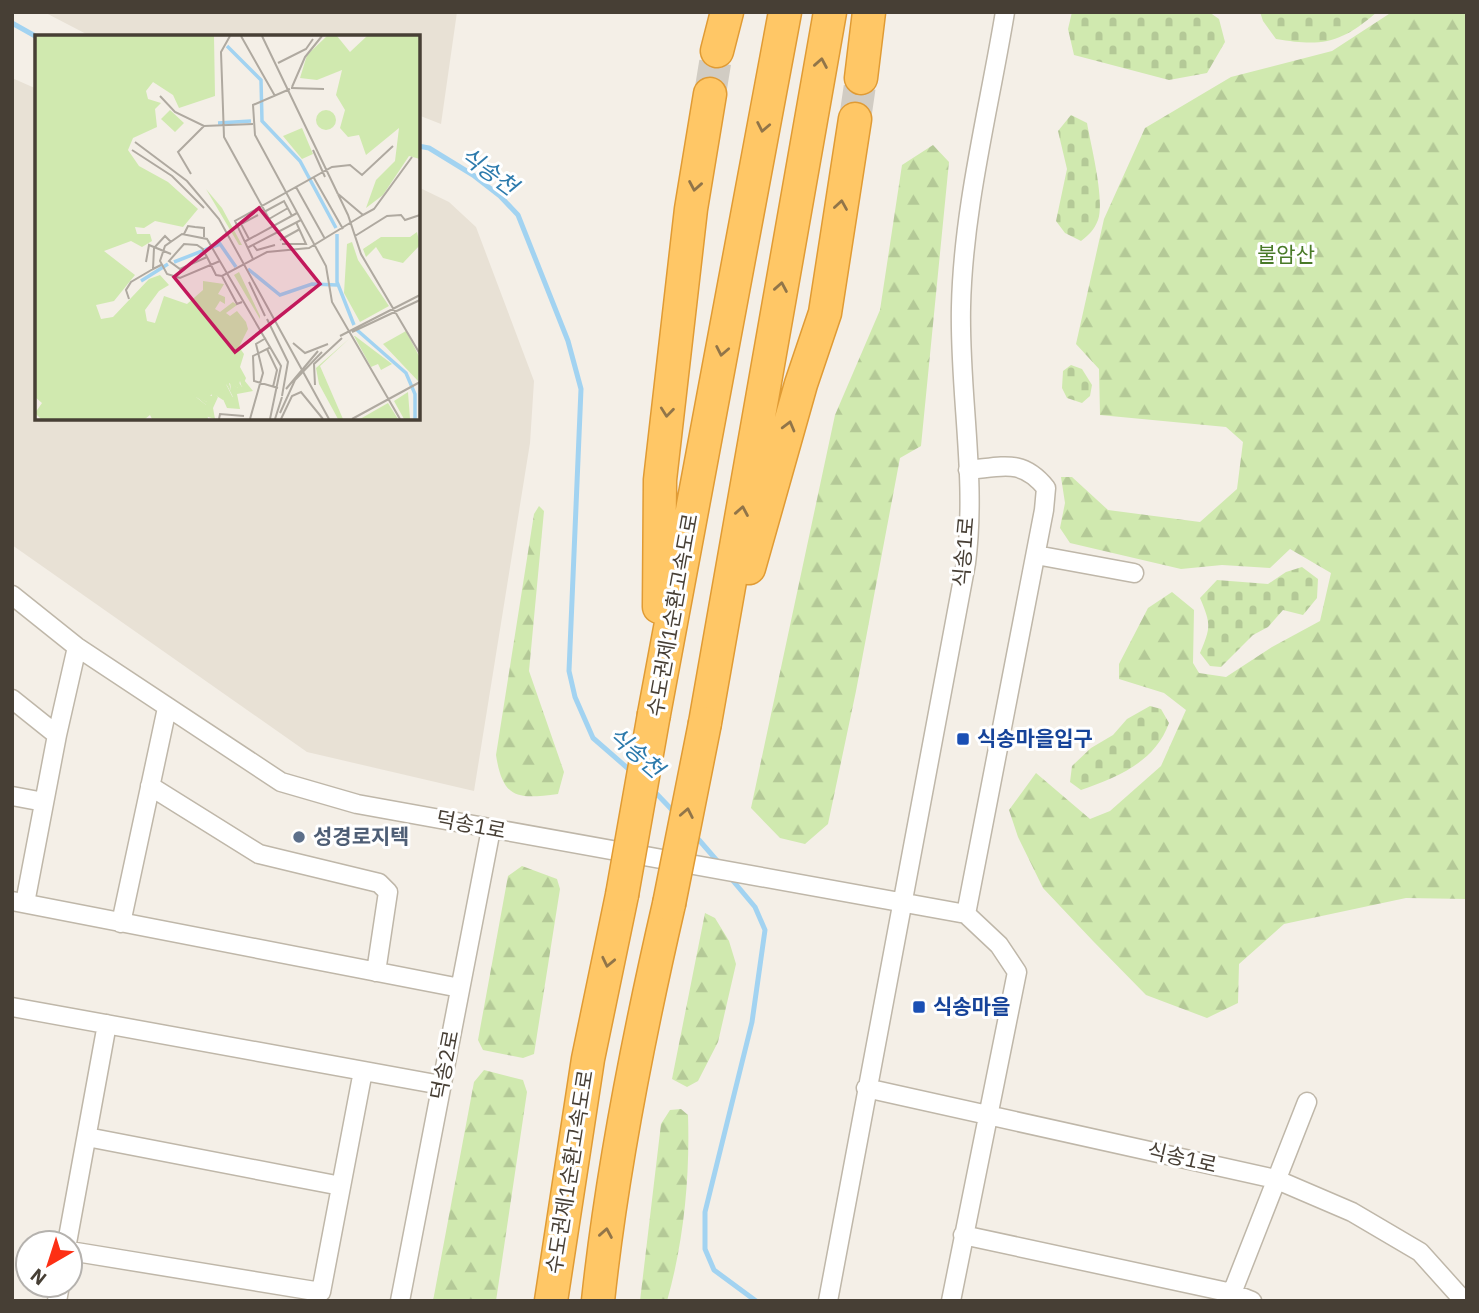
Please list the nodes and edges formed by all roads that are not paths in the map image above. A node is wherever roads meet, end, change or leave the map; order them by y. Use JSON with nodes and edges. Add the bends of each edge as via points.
{"nodes":[{"id":1,"x":727,"y":12,"type":"edge"},
{"id":2,"x":785,"y":12,"type":"edge"},
{"id":3,"x":830,"y":12,"type":"edge"},
{"id":4,"x":869,"y":12,"type":"edge"},
{"id":5,"x":1005,"y":12,"type":"edge"},
{"id":6,"x":717,"y":51,"type":"tunnel mouth"},
{"id":7,"x":861,"y":78,"type":"tunnel mouth"},
{"id":8,"x":710,"y":94,"type":"tunnel mouth"},
{"id":9,"x":855,"y":120,"type":"tunnel mouth"},
{"id":10,"x":968,"y":470,"type":"junction"},
{"id":11,"x":1035,"y":555,"type":"junction"},
{"id":12,"x":1134,"y":573,"type":"dead end"},
{"id":13,"x":12,"y":596,"type":"edge"},
{"id":14,"x":77,"y":647,"type":"junction"},
{"id":15,"x":12,"y":699,"type":"edge"},
{"id":16,"x":656,"y":702,"type":"junction"},
{"id":17,"x":167,"y":708,"type":"junction"},
{"id":18,"x":707,"y":713,"type":"junction"},
{"id":19,"x":57,"y":735,"type":"junction"},
{"id":20,"x":150,"y":786,"type":"junction"},
{"id":21,"x":12,"y":796,"type":"edge"},
{"id":22,"x":44,"y":802,"type":"junction"},
{"id":23,"x":491,"y":829,"type":"junction"},
{"id":24,"x":18,"y":902,"type":"edge"},
{"id":25,"x":902,"y":903,"type":"junction"},
{"id":26,"x":966,"y":914,"type":"junction"},
{"id":27,"x":121,"y":923,"type":"junction"},
{"id":28,"x":376,"y":972,"type":"junction"},
{"id":29,"x":460,"y":988,"type":"junction"},
{"id":30,"x":12,"y":1007,"type":"edge"},
{"id":31,"x":107,"y":1024,"type":"junction"},
{"id":32,"x":363,"y":1071,"type":"junction"},
{"id":33,"x":442,"y":1085,"type":"junction"},
{"id":34,"x":866,"y":1088,"type":"junction"},
{"id":35,"x":1307,"y":1102,"type":"dead end"},
{"id":36,"x":989,"y":1114,"type":"junction"},
{"id":37,"x":87,"y":1137,"type":"junction"},
{"id":38,"x":1275,"y":1179,"type":"junction"},
{"id":39,"x":341,"y":1186,"type":"junction"},
{"id":40,"x":70,"y":1229,"type":"edge"},
{"id":41,"x":964,"y":1235,"type":"junction"},
{"id":42,"x":84,"y":1253,"type":"edge"},
{"id":43,"x":1232,"y":1293,"type":"junction"},
{"id":44,"x":829,"y":1296,"type":"edge"},
{"id":45,"x":400,"y":1301,"type":"edge"},
{"id":46,"x":551,"y":1301,"type":"edge"},
{"id":47,"x":598,"y":1301,"type":"edge"},
{"id":48,"x":951,"y":1301,"type":"edge"},
{"id":49,"x":1252,"y":1301,"type":"edge"},
{"id":50,"x":1464,"y":1301,"type":"edge"}],
"edges":[{"from":1,"to":6,"type":"highway"},
{"from":2,"to":16,"type":"highway","name":"수도권제1순환고속도로","one_way":true},
{"from":18,"to":3,"type":"highway","one_way":true},
{"from":4,"to":7,"type":"highway"},
{"from":5,"to":10,"type":"street","name":"식송1로","via":[[963,253]]},
{"from":8,"to":16,"type":"highway","one_way":true,"via":[[691,209],[660,480]]},
{"from":18,"to":9,"type":"highway","one_way":true,"via":[[825,313]]},
{"from":10,"to":11,"type":"street","via":[[1017,466],[1036,475],[1046,488]]},
{"from":10,"to":25,"type":"street","name":"식송1로","via":[[966,563]]},
{"from":11,"to":12,"type":"street"},
{"from":11,"to":26,"type":"street"},
{"from":13,"to":14,"type":"street","name":"덕송1로"},
{"from":14,"to":17,"type":"street","name":"덕송1로"},
{"from":14,"to":19,"type":"street"},
{"from":15,"to":19,"type":"street"},
{"from":16,"to":46,"type":"highway","name":"수도권제1순환고속도로","one_way":true,"bridge":true,"via":[[588,1059]]},
{"from":17,"to":20,"type":"street"},
{"from":17,"to":23,"type":"street","name":"덕송1로","via":[[281,782],[357,804]]},
{"from":47,"to":18,"type":"highway","one_way":true,"bridge":true,"via":[[647,999]]},
{"from":19,"to":22,"type":"street"},
{"from":20,"to":27,"type":"street"},
{"from":20,"to":28,"type":"street","via":[[258,854],[379,883],[388,892]]},
{"from":21,"to":22,"type":"street"},
{"from":22,"to":24,"type":"street"},
{"from":23,"to":25,"type":"street","name":"덕송1로"},
{"from":23,"to":29,"type":"street","name":"덕송2로"},
{"from":24,"to":27,"type":"street"},
{"from":25,"to":26,"type":"street","name":"덕송1로"},
{"from":25,"to":34,"type":"street","name":"식송1로"},
{"from":26,"to":36,"type":"street","via":[[999,945],[1017,972]]},
{"from":27,"to":28,"type":"street"},
{"from":28,"to":29,"type":"street"},
{"from":29,"to":33,"type":"street","name":"덕송2로"},
{"from":30,"to":31,"type":"street"},
{"from":31,"to":32,"type":"street"},
{"from":31,"to":37,"type":"street"},
{"from":32,"to":33,"type":"street"},
{"from":32,"to":39,"type":"street"},
{"from":33,"to":45,"type":"street","name":"덕송2로"},
{"from":34,"to":36,"type":"street","name":"식송1로"},
{"from":34,"to":44,"type":"street","name":"식송1로"},
{"from":35,"to":38,"type":"street"},
{"from":36,"to":38,"type":"street","name":"식송1로"},
{"from":36,"to":41,"type":"street"},
{"from":37,"to":39,"type":"street"},
{"from":37,"to":40,"type":"street"},
{"from":38,"to":43,"type":"street"},
{"from":38,"to":50,"type":"street","name":"식송1로","via":[[1352,1212],[1420,1252]]},
{"from":39,"to":42,"type":"street","via":[[321,1292]]},
{"from":41,"to":43,"type":"street"},
{"from":41,"to":48,"type":"street"},
{"from":43,"to":49,"type":"street"}]}
